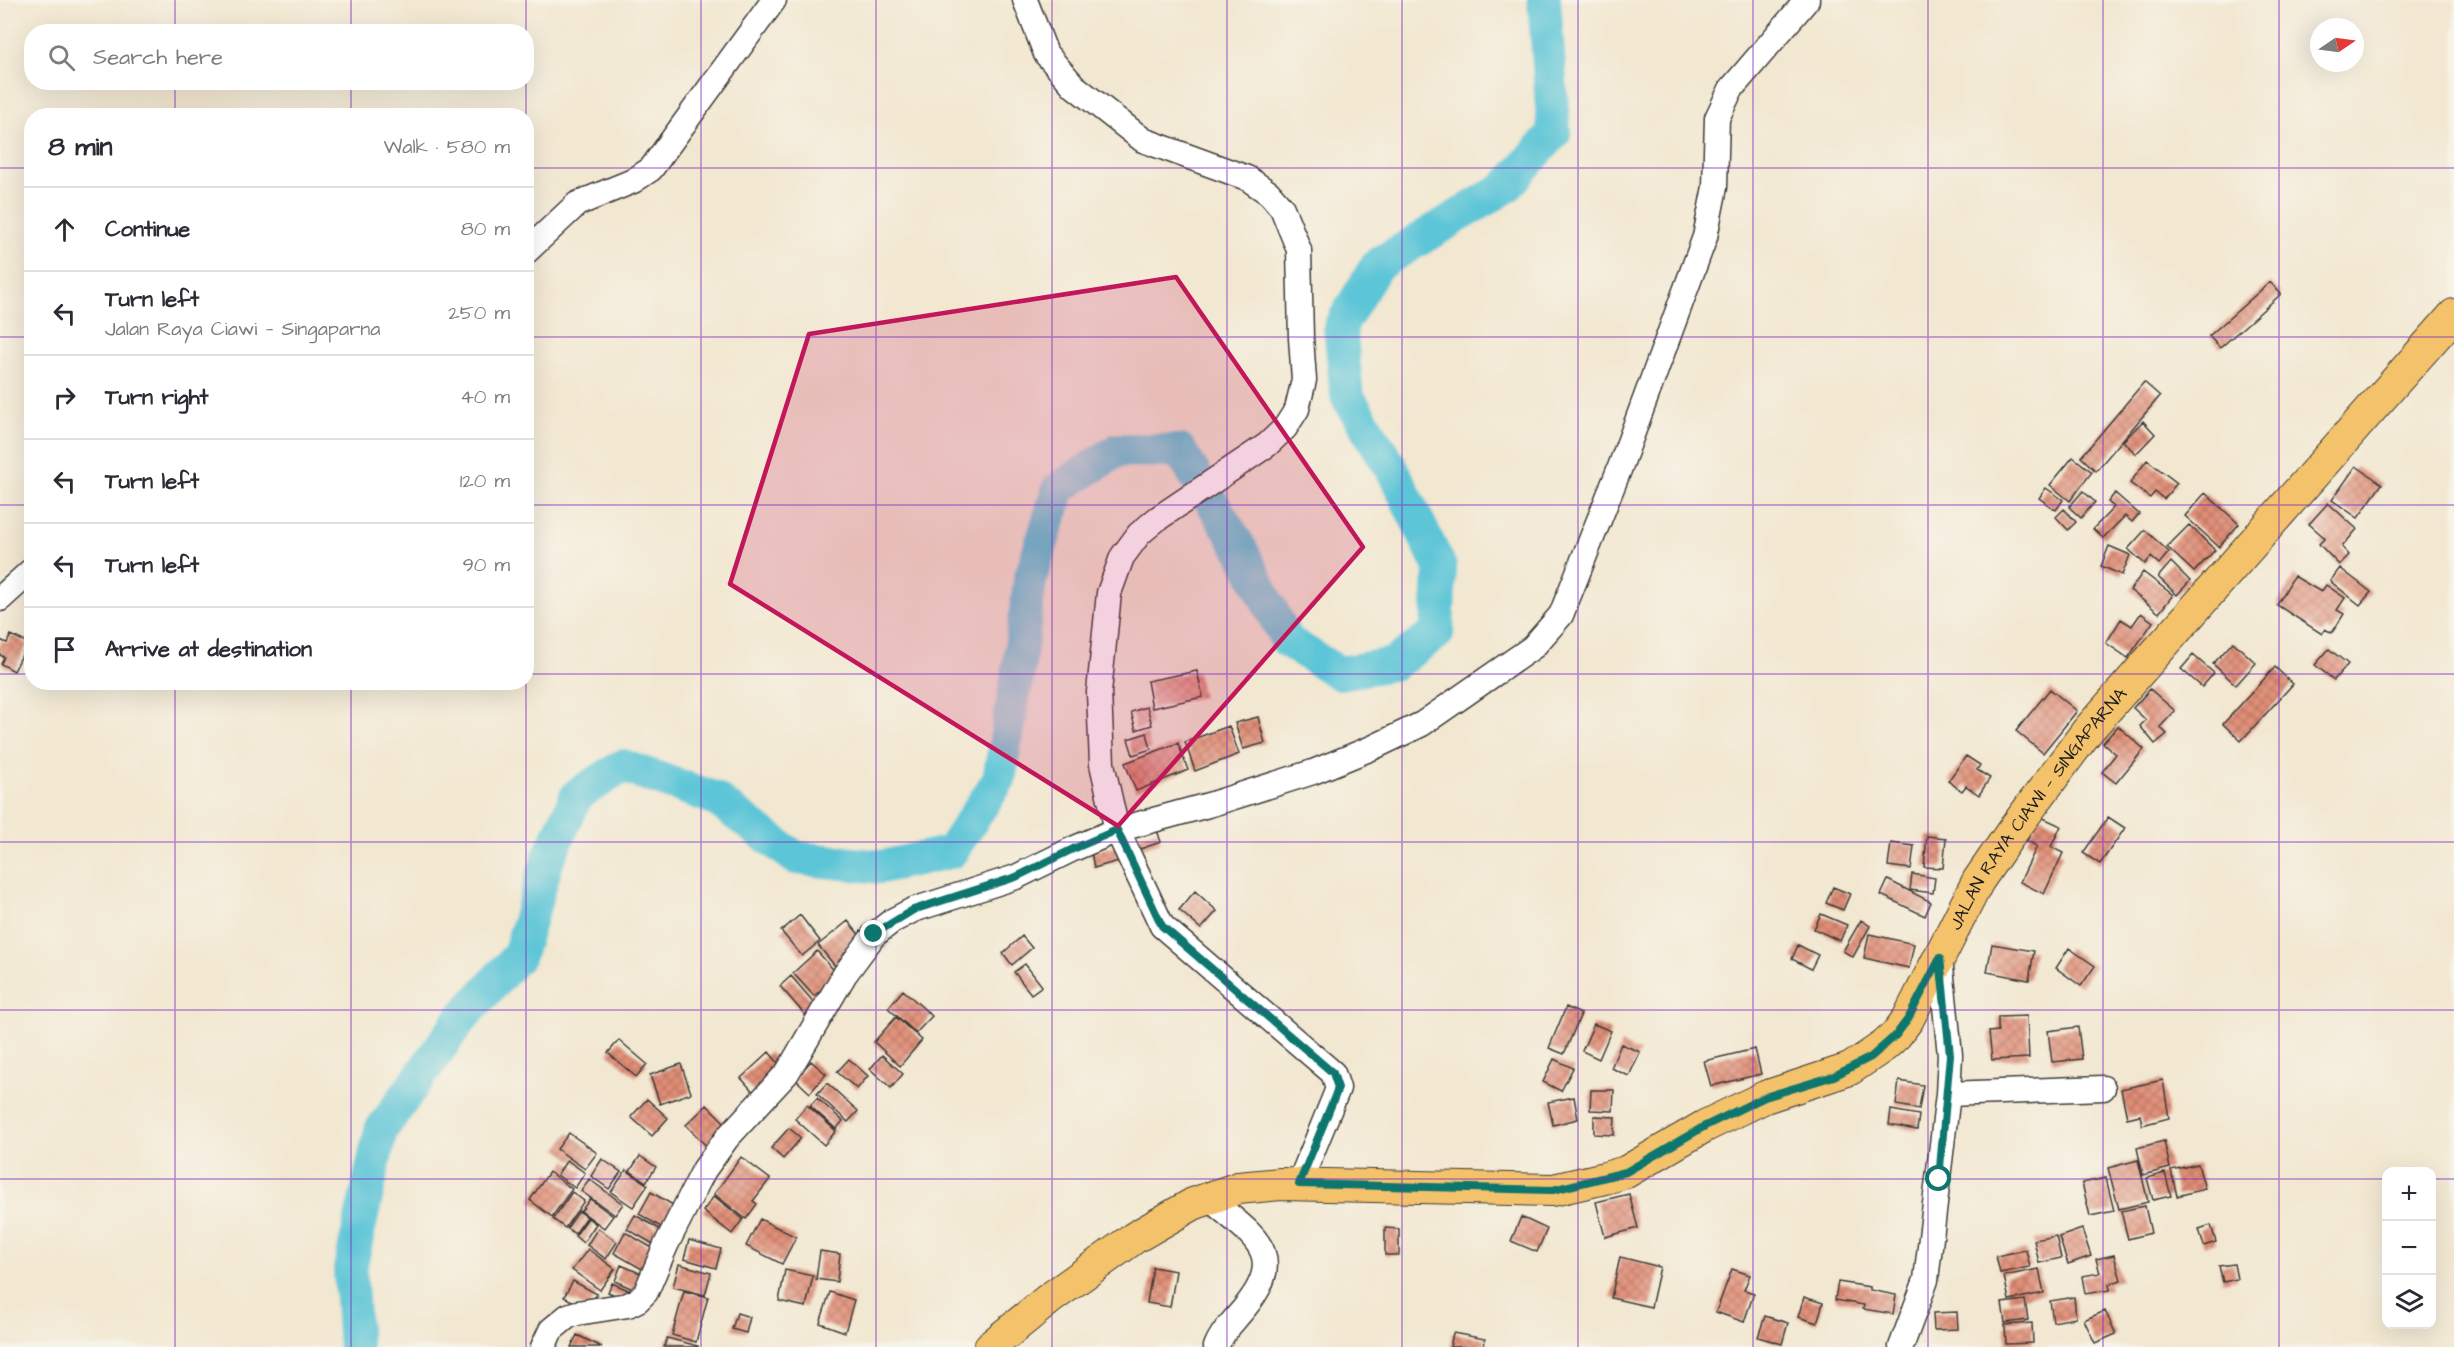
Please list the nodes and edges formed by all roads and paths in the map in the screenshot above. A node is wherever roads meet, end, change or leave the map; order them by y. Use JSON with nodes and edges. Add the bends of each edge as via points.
{"nodes":[{"id":1,"x":774,"y":0,"type":"edge"},
{"id":2,"x":1025,"y":0,"type":"edge"},
{"id":3,"x":1807,"y":0,"type":"edge"},
{"id":4,"x":534,"y":244,"type":"edge"},
{"id":5,"x":2454,"y":315,"type":"edge"},
{"id":6,"x":24,"y":577,"type":"edge"},
{"id":7,"x":0,"y":599,"type":"edge"},
{"id":8,"x":1117,"y":830,"type":"junction"},
{"id":9,"x":1940,"y":958,"type":"junction"},
{"id":10,"x":2103,"y":1088,"type":"dead end"},
{"id":11,"x":1948,"y":1094,"type":"junction"},
{"id":12,"x":1299,"y":1184,"type":"junction"},
{"id":13,"x":1209,"y":1198,"type":"junction"},
{"id":14,"x":543,"y":1347,"type":"edge"},
{"id":15,"x":990,"y":1347,"type":"edge"},
{"id":16,"x":1216,"y":1347,"type":"edge"},
{"id":17,"x":1901,"y":1347,"type":"edge"}],
"edges":[{"from":1,"to":4,"type":"street","via":[[651,169],[633,181],[577,204]]},
{"from":2,"to":8,"type":"street","via":[[1046,54],[1074,86],[1143,140],[1247,178],[1269,193],[1282,208],[1299,250],[1304,380],[1298,409],[1267,445],[1139,534],[1122,558],[1109,593],[1100,702],[1102,764]]},
{"from":3,"to":8,"type":"street","via":[[1723,103],[1717,118],[1715,187],[1705,237],[1561,615],[1533,647],[1422,724],[1313,772]]},
{"from":5,"to":9,"type":"main road","name":"JALAN RAYA CIAWI — SINGAPARNA","via":[[2088,730],[1978,881]]},
{"from":6,"to":7,"type":"street"},
{"from":8,"to":12,"type":"street","via":[[1162,926],[1333,1073],[1338,1088]]},
{"from":8,"to":14,"type":"street","via":[[1016,877],[913,910],[874,934],[845,974],[787,1073],[727,1138],[704,1170],[646,1292],[628,1305],[568,1316],[551,1330]]},
{"from":9,"to":11,"type":"street","via":[[1950,1055]]},
{"from":9,"to":12,"type":"main road","name":"JALAN RAYA CIAWI — SINGAPARNA","via":[[1908,1019],[1871,1057],[1834,1076],[1765,1097],[1626,1172],[1553,1190]]},
{"from":10,"to":11,"type":"street"},
{"from":11,"to":17,"type":"street","via":[[1926,1280]]},
{"from":12,"to":13,"type":"main road","name":"JALAN RAYA CIAWI — SINGAPARNA","via":[[1239,1188]]},
{"from":13,"to":15,"type":"main road","name":"JALAN RAYA CIAWI — SINGAPARNA","via":[[1134,1238]]},
{"from":13,"to":16,"type":"street","via":[[1257,1240],[1266,1258],[1258,1289]]}]}
